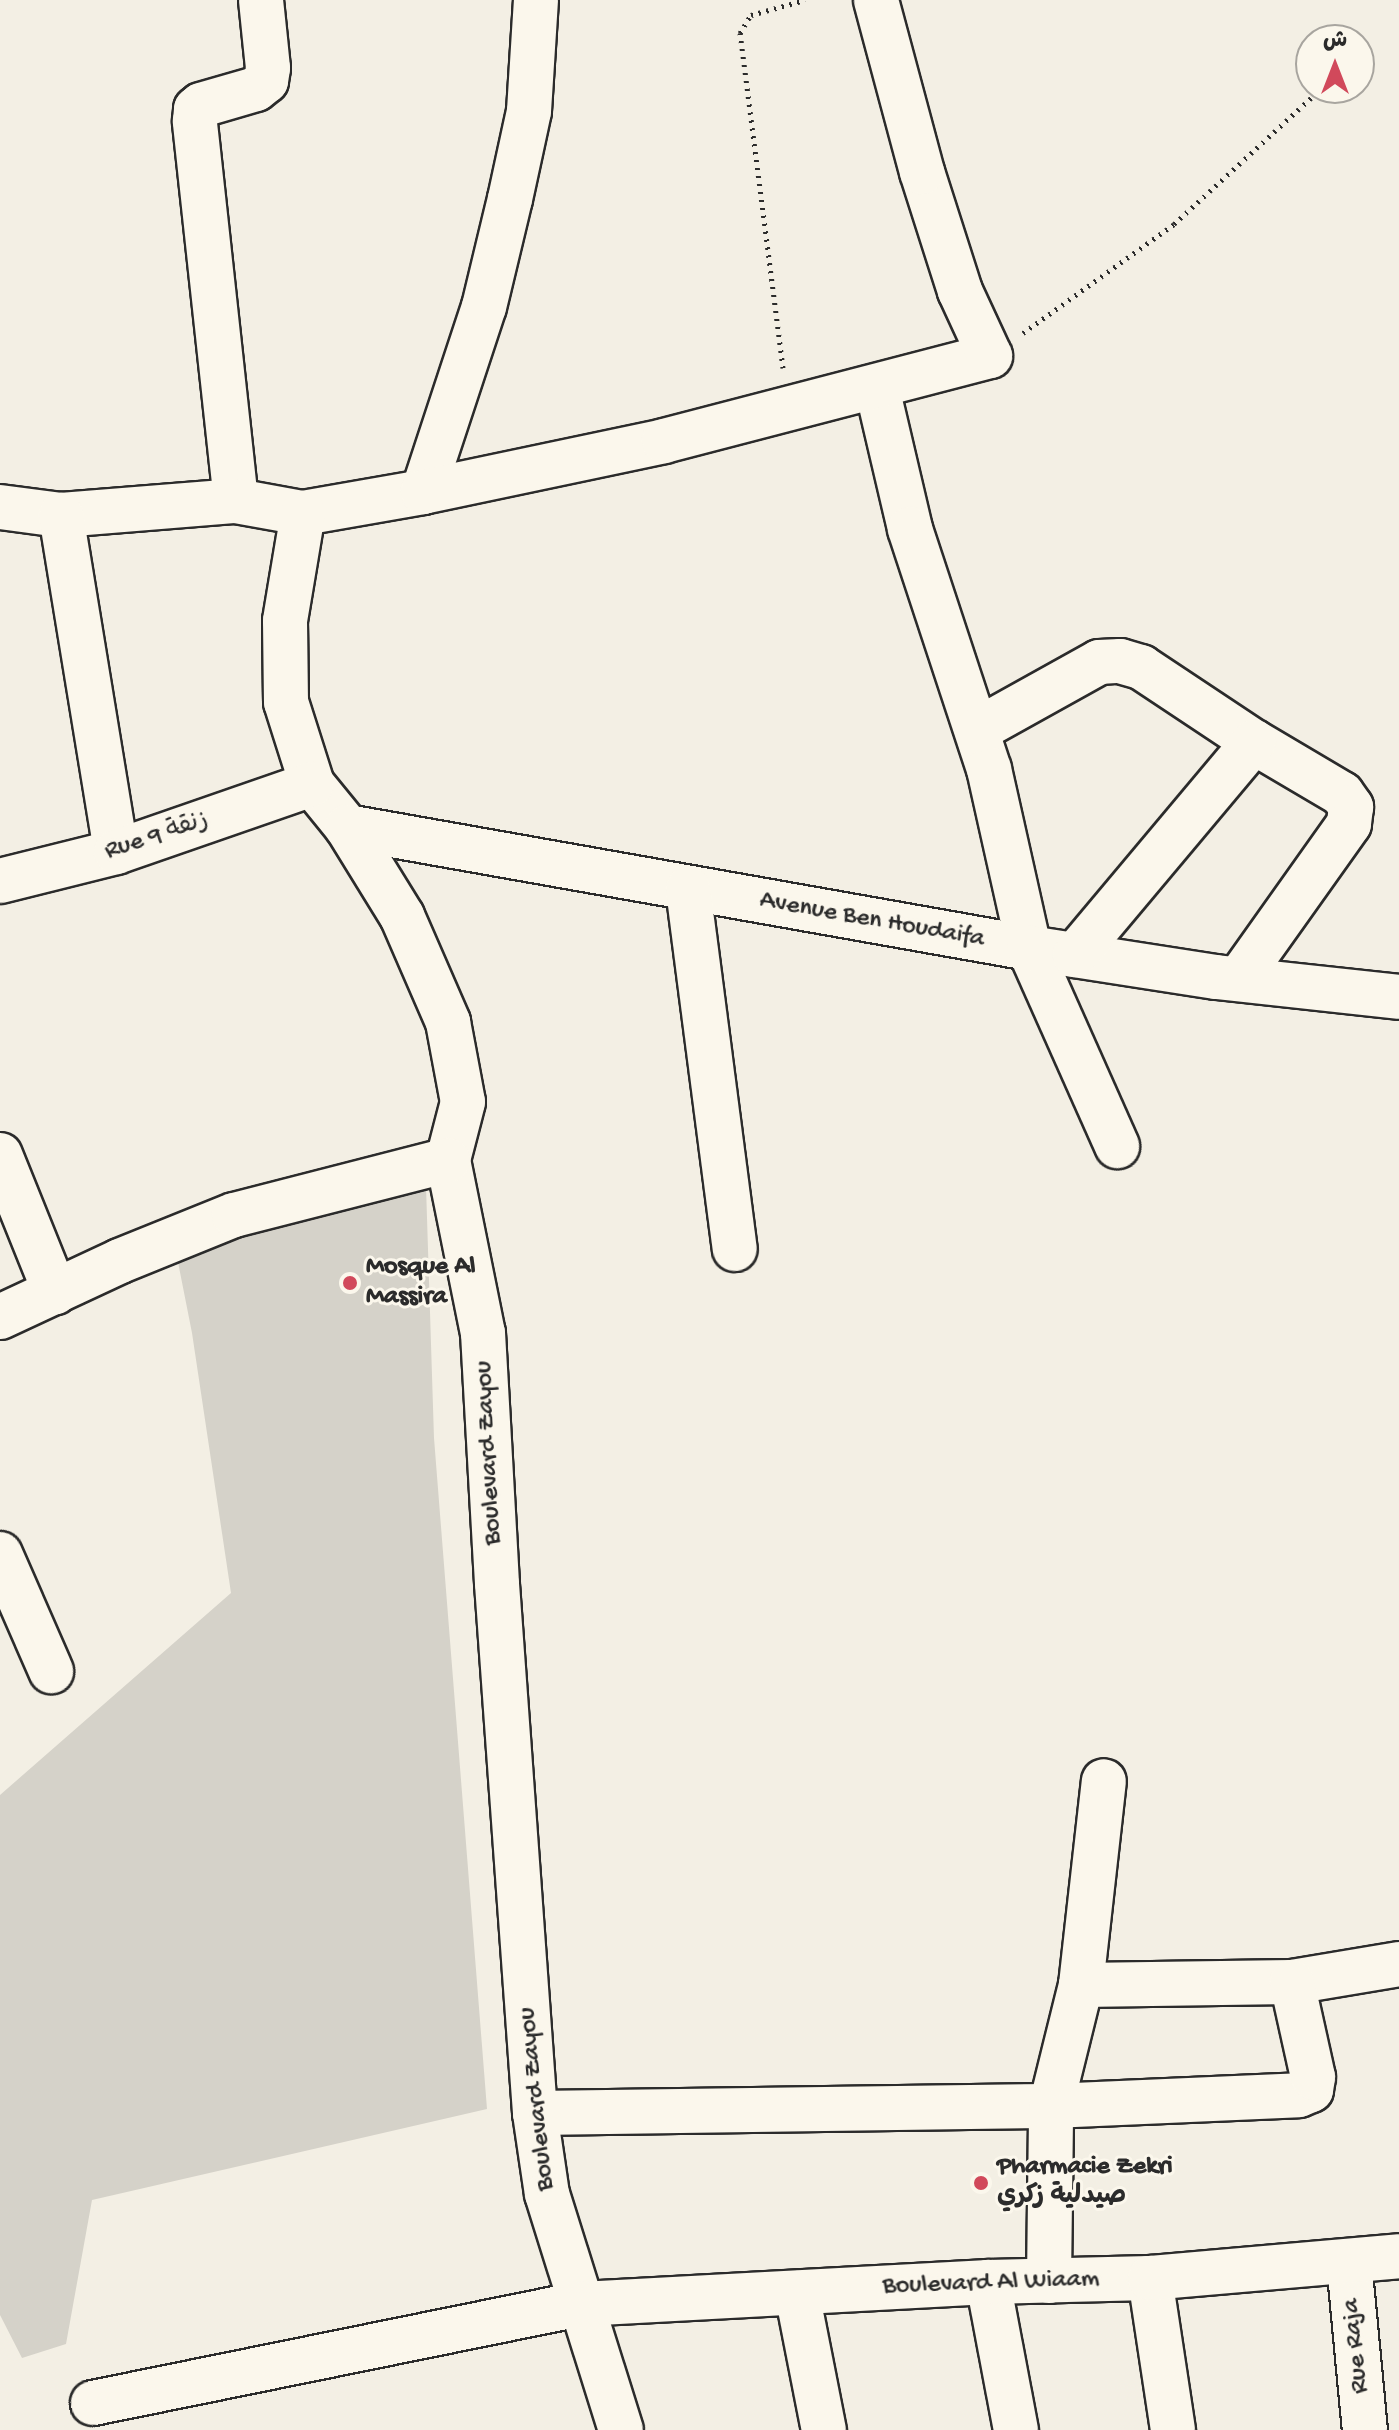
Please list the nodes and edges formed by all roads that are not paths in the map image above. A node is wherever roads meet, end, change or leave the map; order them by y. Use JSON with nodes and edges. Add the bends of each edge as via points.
{"nodes":[{"id":1,"x":261,"y":0,"type":"edge"},
{"id":2,"x":536,"y":0,"type":"edge"},
{"id":3,"x":876,"y":0,"type":"edge"},
{"id":4,"x":877,"y":388,"type":"junction"},
{"id":5,"x":423,"y":492,"type":"junction"},
{"id":6,"x":236,"y":501,"type":"junction"},
{"id":7,"x":1,"y":504,"type":"edge"},
{"id":8,"x":303,"y":513,"type":"junction"},
{"id":9,"x":61,"y":515,"type":"junction"},
{"id":10,"x":977,"y":730,"type":"junction"},
{"id":11,"x":1254,"y":742,"type":"junction"},
{"id":12,"x":312,"y":784,"type":"junction"},
{"id":13,"x":347,"y":827,"type":"junction"},
{"id":14,"x":116,"y":852,"type":"junction"},
{"id":15,"x":0,"y":881,"type":"edge"},
{"id":16,"x":688,"y":889,"type":"junction"},
{"id":17,"x":1029,"y":948,"type":"junction"},
{"id":18,"x":1075,"y":955,"type":"junction"},
{"id":19,"x":1239,"y":979,"type":"junction"},
{"id":20,"x":1399,"y":997,"type":"edge"},
{"id":21,"x":1117,"y":1146,"type":"dead end"},
{"id":22,"x":0,"y":1155,"type":"edge"},
{"id":23,"x":448,"y":1160,"type":"junction"},
{"id":24,"x":735,"y":1249,"type":"dead end"},
{"id":25,"x":55,"y":1292,"type":"junction"},
{"id":26,"x":0,"y":1317,"type":"edge"},
{"id":27,"x":0,"y":1554,"type":"edge"},
{"id":28,"x":51,"y":1671,"type":"dead end"},
{"id":29,"x":1104,"y":1781,"type":"dead end"},
{"id":30,"x":1399,"y":1964,"type":"edge"},
{"id":31,"x":1292,"y":1982,"type":"junction"},
{"id":32,"x":1081,"y":1985,"type":"junction"},
{"id":33,"x":1051,"y":2106,"type":"junction"},
{"id":34,"x":535,"y":2113,"type":"junction"},
{"id":35,"x":1399,"y":2256,"type":"edge"},
{"id":36,"x":1349,"y":2262,"type":"junction"},
{"id":37,"x":1150,"y":2278,"type":"junction"},
{"id":38,"x":1049,"y":2281,"type":"junction"},
{"id":39,"x":988,"y":2282,"type":"junction"},
{"id":40,"x":797,"y":2293,"type":"junction"},
{"id":41,"x":581,"y":2304,"type":"junction"},
{"id":42,"x":93,"y":2403,"type":"dead end"},
{"id":43,"x":621,"y":2430,"type":"edge"},
{"id":44,"x":824,"y":2430,"type":"edge"},
{"id":45,"x":1016,"y":2430,"type":"edge"},
{"id":46,"x":1173,"y":2430,"type":"edge"},
{"id":47,"x":1365,"y":2430,"type":"edge"}],
"edges":[{"from":1,"to":6,"type":"street","via":[[266,81],[256,89],[201,105],[195,121]]},
{"from":2,"to":5,"type":"street","via":[[529,111],[510,199],[484,307]]},
{"from":3,"to":4,"type":"street","via":[[955,276],[990,356]]},
{"from":4,"to":5,"type":"street","via":[[664,441]]},
{"from":4,"to":10,"type":"street","via":[[910,529]]},
{"from":5,"to":8,"type":"street"},
{"from":6,"to":8,"type":"street"},
{"from":6,"to":9,"type":"street"},
{"from":7,"to":9,"type":"street"},
{"from":8,"to":12,"type":"street","name":"Boulevard Zayou","via":[[285,621],[286,702]]},
{"from":9,"to":14,"type":"street"},
{"from":10,"to":11,"type":"street","via":[[1099,662],[1120,661],[1141,667]]},
{"from":10,"to":17,"type":"street"},
{"from":11,"to":18,"type":"street"},
{"from":11,"to":19,"type":"street","via":[[1342,794],[1351,807],[1349,824]]},
{"from":12,"to":13,"type":"street","name":"Boulevard Zayou"},
{"from":12,"to":14,"type":"street","name":"Rue 9 زنقة"},
{"from":13,"to":16,"type":"street","name":"Avenue Ben Houdaifa"},
{"from":13,"to":23,"type":"street","name":"Boulevard Zayou","via":[[402,916],[448,1022],[463,1102]]},
{"from":14,"to":15,"type":"street","name":"Rue 9 زنقة"},
{"from":16,"to":17,"type":"street","name":"Avenue Ben Houdaifa"},
{"from":16,"to":24,"type":"street"},
{"from":17,"to":18,"type":"street","name":"Avenue Ben Houdaifa"},
{"from":17,"to":21,"type":"street"},
{"from":18,"to":19,"type":"street","name":"Avenue Ben Houdaifa"},
{"from":19,"to":20,"type":"street","name":"Avenue Ben Houdaifa"},
{"from":22,"to":25,"type":"street"},
{"from":23,"to":25,"type":"street","via":[[234,1215]]},
{"from":23,"to":34,"type":"street","name":"Boulevard Zayou","via":[[483,1333]]},
{"from":25,"to":26,"type":"street"},
{"from":27,"to":28,"type":"street"},
{"from":29,"to":32,"type":"street"},
{"from":30,"to":31,"type":"street"},
{"from":31,"to":32,"type":"street"},
{"from":31,"to":33,"type":"street","via":[[1313,2077],[1311,2090],[1299,2095]]},
{"from":32,"to":33,"type":"street"},
{"from":33,"to":34,"type":"street"},
{"from":33,"to":38,"type":"street"},
{"from":34,"to":41,"type":"street","name":"Boulevard Zayou","via":[[547,2194]]},
{"from":35,"to":36,"type":"street","name":"Boulevard Al Wiaam"},
{"from":36,"to":37,"type":"street","name":"Boulevard Al Wiaam"},
{"from":36,"to":47,"type":"street","name":"Rue Raja"},
{"from":37,"to":38,"type":"street","name":"Boulevard Al Wiaam"},
{"from":37,"to":46,"type":"street"},
{"from":38,"to":39,"type":"street","name":"Boulevard Al Wiaam"},
{"from":39,"to":40,"type":"street","name":"Boulevard Al Wiaam"},
{"from":39,"to":45,"type":"street"},
{"from":40,"to":41,"type":"street","name":"Boulevard Al Wiaam"},
{"from":40,"to":44,"type":"street"},
{"from":41,"to":42,"type":"street","name":"Boulevard Al Wiaam"},
{"from":41,"to":43,"type":"street","name":"Boulevard Zayou"}]}
